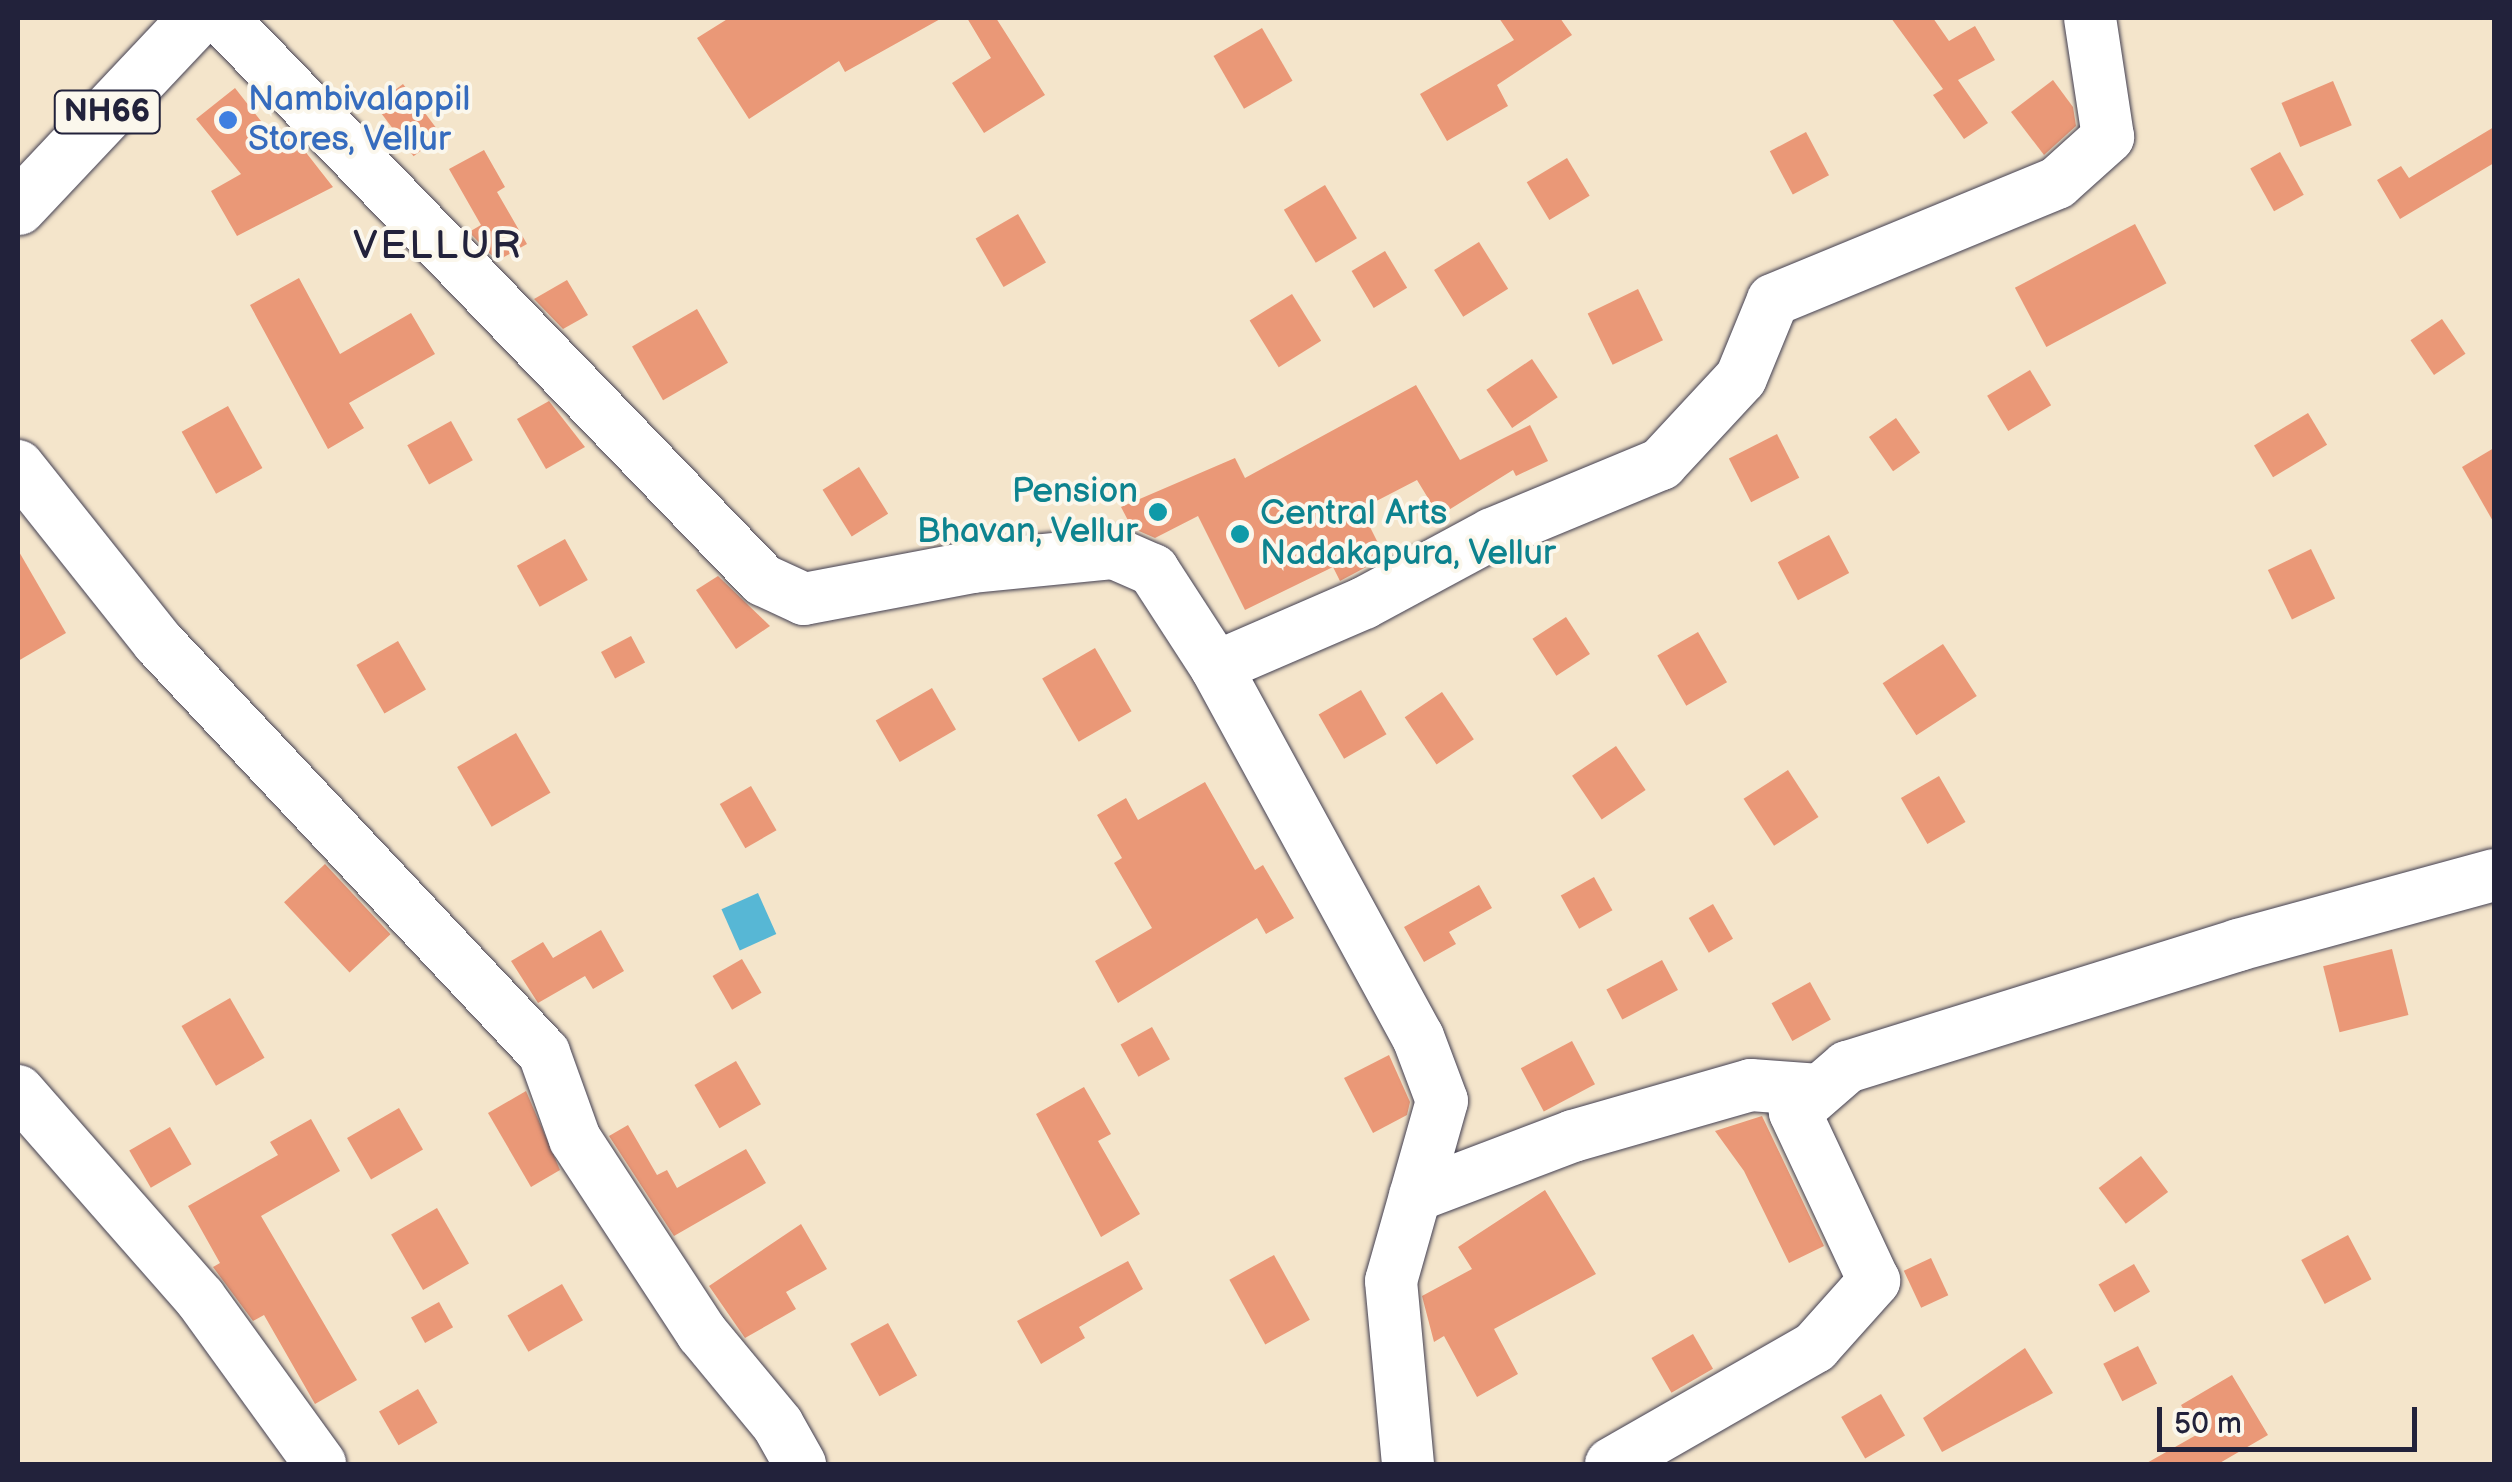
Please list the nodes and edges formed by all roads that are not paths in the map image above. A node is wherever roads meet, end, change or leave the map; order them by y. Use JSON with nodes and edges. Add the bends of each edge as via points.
{"nodes":[{"id":1,"x":196,"y":18,"type":"edge"},
{"id":2,"x":222,"y":18,"type":"edge"},
{"id":3,"x":2090,"y":18,"type":"edge"},
{"id":4,"x":18,"y":208,"type":"edge"},
{"id":5,"x":18,"y":466,"type":"edge"},
{"id":6,"x":1216,"y":667,"type":"junction"},
{"id":7,"x":2494,"y":875,"type":"edge"},
{"id":8,"x":1820,"y":1090,"type":"junction"},
{"id":9,"x":18,"y":1091,"type":"edge"},
{"id":10,"x":1416,"y":1196,"type":"junction"},
{"id":11,"x":320,"y":1464,"type":"edge"},
{"id":12,"x":800,"y":1464,"type":"edge"},
{"id":13,"x":1408,"y":1464,"type":"edge"},
{"id":14,"x":1611,"y":1464,"type":"edge"}],
"edges":[{"from":1,"to":4,"type":"highway","number":"NH66"},
{"from":2,"to":6,"type":"street","via":[[763,580],[804,599],[972,567],[1114,553],[1153,570]]},
{"from":3,"to":6,"type":"street","via":[[2108,137],[2056,183],[1773,300],[1740,378],[1661,464],[1492,534],[1364,603]]},
{"from":5,"to":12,"type":"street","via":[[158,642],[544,1053],[576,1139],[702,1333],[778,1426]]},
{"from":6,"to":10,"type":"street","via":[[1430,1069],[1442,1101]]},
{"from":7,"to":8,"type":"street","via":[[2238,945],[1847,1066]]},
{"from":8,"to":10,"type":"street","via":[[1750,1085],[1573,1136]]},
{"from":8,"to":14,"type":"street","via":[[1794,1112],[1874,1281],[1815,1347]]},
{"from":9,"to":11,"type":"street","via":[[200,1298]]},
{"from":10,"to":13,"type":"street","via":[[1392,1281]]}]}
